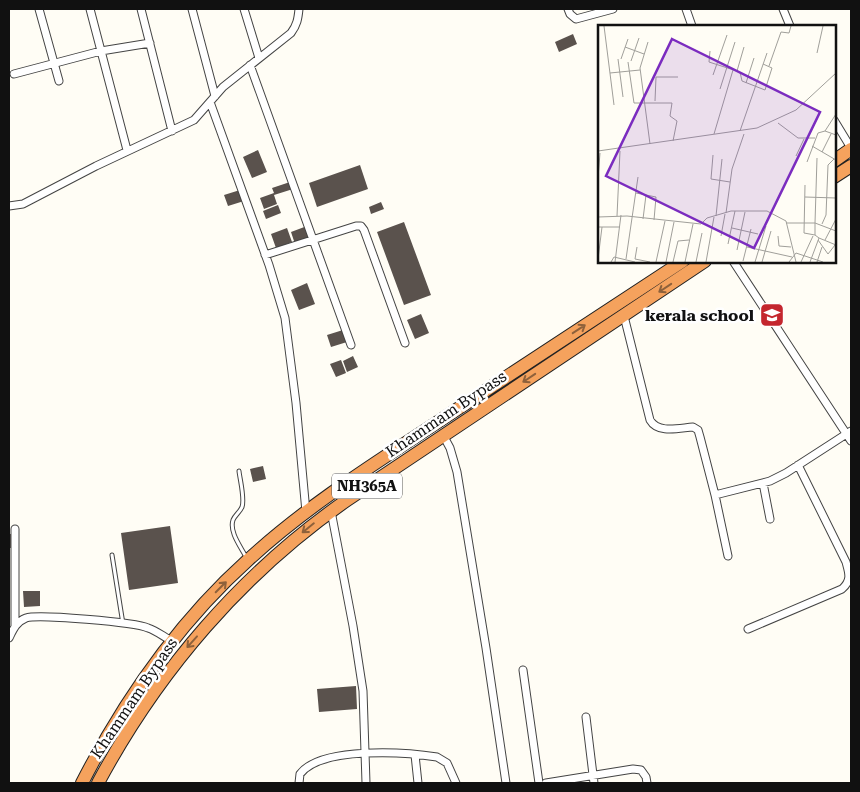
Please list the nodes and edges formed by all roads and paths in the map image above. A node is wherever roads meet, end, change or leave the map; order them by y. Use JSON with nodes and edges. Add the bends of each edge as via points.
{"nodes":[{"id":1,"x":39,"y":9,"type":"edge"},
{"id":2,"x":90,"y":9,"type":"edge"},
{"id":3,"x":141,"y":9,"type":"edge"},
{"id":4,"x":192,"y":9,"type":"edge"},
{"id":5,"x":244,"y":9,"type":"edge"},
{"id":6,"x":299,"y":9,"type":"edge"},
{"id":7,"x":568,"y":9,"type":"edge"},
{"id":8,"x":613,"y":9,"type":"edge"},
{"id":9,"x":686,"y":9,"type":"edge"},
{"id":10,"x":783,"y":9,"type":"edge"},
{"id":11,"x":692,"y":25,"type":"edge"},
{"id":12,"x":790,"y":25,"type":"edge"},
{"id":13,"x":150,"y":43,"type":"junction"},
{"id":14,"x":101,"y":51,"type":"junction"},
{"id":15,"x":259,"y":58,"type":"junction"},
{"id":16,"x":54,"y":63,"type":"junction"},
{"id":17,"x":250,"y":65,"type":"junction"},
{"id":18,"x":14,"y":74,"type":"dead end"},
{"id":19,"x":59,"y":81,"type":"dead end"},
{"id":20,"x":213,"y":99,"type":"junction"},
{"id":21,"x":835,"y":122,"type":"edge"},
{"id":22,"x":172,"y":131,"type":"junction"},
{"id":23,"x":851,"y":149,"type":"edge"},
{"id":24,"x":127,"y":150,"type":"junction"},
{"id":25,"x":835,"y":160,"type":"edge"},
{"id":26,"x":851,"y":166,"type":"edge"},
{"id":27,"x":835,"y":176,"type":"edge"},
{"id":28,"x":9,"y":206,"type":"edge"},
{"id":29,"x":314,"y":240,"type":"junction"},
{"id":30,"x":265,"y":255,"type":"junction"},
{"id":31,"x":681,"y":262,"type":"edge"},
{"id":32,"x":704,"y":262,"type":"edge"},
{"id":33,"x":734,"y":262,"type":"edge"},
{"id":34,"x":624,"y":316,"type":"junction"},
{"id":35,"x":405,"y":343,"type":"dead end"},
{"id":36,"x":352,"y":345,"type":"dead end"},
{"id":37,"x":443,"y":435,"type":"junction"},
{"id":38,"x":850,"y":436,"type":"edge"},
{"id":39,"x":395,"y":450,"type":"junction"},
{"id":40,"x":403,"y":462,"type":"junction"},
{"id":41,"x":798,"y":465,"type":"junction"},
{"id":42,"x":240,"y":471,"type":"dead end"},
{"id":43,"x":763,"y":483,"type":"junction"},
{"id":44,"x":714,"y":495,"type":"junction"},
{"id":45,"x":331,"y":511,"type":"junction"},
{"id":46,"x":306,"y":512,"type":"junction"},
{"id":47,"x":770,"y":519,"type":"dead end"},
{"id":48,"x":15,"y":529,"type":"dead end"},
{"id":49,"x":112,"y":555,"type":"dead end"},
{"id":50,"x":728,"y":556,"type":"dead end"},
{"id":51,"x":248,"y":560,"type":"junction"},
{"id":52,"x":123,"y":624,"type":"junction"},
{"id":53,"x":15,"y":626,"type":"junction"},
{"id":54,"x":748,"y":629,"type":"dead end"},
{"id":55,"x":9,"y":638,"type":"edge"},
{"id":56,"x":172,"y":641,"type":"junction"},
{"id":57,"x":523,"y":670,"type":"dead end"},
{"id":58,"x":586,"y":717,"type":"dead end"},
{"id":59,"x":365,"y":753,"type":"junction"},
{"id":60,"x":415,"y":755,"type":"junction"},
{"id":61,"x":593,"y":775,"type":"junction"},
{"id":62,"x":82,"y":783,"type":"edge"},
{"id":63,"x":98,"y":783,"type":"edge"},
{"id":64,"x":299,"y":783,"type":"edge"},
{"id":65,"x":366,"y":783,"type":"edge"},
{"id":66,"x":418,"y":783,"type":"edge"},
{"id":67,"x":456,"y":783,"type":"edge"},
{"id":68,"x":506,"y":783,"type":"edge"},
{"id":69,"x":539,"y":783,"type":"edge"},
{"id":70,"x":546,"y":783,"type":"edge"},
{"id":71,"x":594,"y":783,"type":"edge"},
{"id":72,"x":647,"y":783,"type":"edge"}],
"edges":[{"from":1,"to":16,"type":"street"},
{"from":2,"to":14,"type":"street"},
{"from":3,"to":13,"type":"street"},
{"from":4,"to":20,"type":"street"},
{"from":5,"to":15,"type":"street"},
{"from":6,"to":15,"type":"street","via":[[298,20],[291,33]]},
{"from":7,"to":8,"type":"street","via":[[576,19]]},
{"from":9,"to":11,"type":"street"},
{"from":10,"to":12,"type":"street"},
{"from":13,"to":14,"type":"street"},
{"from":13,"to":22,"type":"street"},
{"from":14,"to":16,"type":"street"},
{"from":14,"to":24,"type":"street"},
{"from":15,"to":17,"type":"street"},
{"from":16,"to":18,"type":"street"},
{"from":16,"to":19,"type":"street"},
{"from":17,"to":20,"type":"street"},
{"from":17,"to":29,"type":"street"},
{"from":20,"to":22,"type":"street","via":[[194,120]]},
{"from":20,"to":30,"type":"street"},
{"from":21,"to":23,"type":"street"},
{"from":22,"to":24,"type":"street"},
{"from":23,"to":25,"type":"highway"},
{"from":24,"to":28,"type":"street","via":[[24,204]]},
{"from":26,"to":27,"type":"highway"},
{"from":29,"to":30,"type":"street"},
{"from":29,"to":35,"type":"street","via":[[356,226],[363,228]]},
{"from":29,"to":36,"type":"street"},
{"from":30,"to":46,"type":"street","via":[[285,318]]},
{"from":39,"to":31,"type":"highway","name":"Khammam Bypass","number":"NH365A","one_way":true},
{"from":32,"to":34,"type":"highway","name":"Khammam Bypass","number":"NH365A","one_way":true},
{"from":33,"to":38,"type":"street"},
{"from":34,"to":37,"type":"highway","name":"Khammam Bypass","number":"NH365A","one_way":true},
{"from":34,"to":44,"type":"street","via":[[650,420],[660,429],[697,429]]},
{"from":37,"to":40,"type":"highway","name":"Khammam Bypass","number":"NH365A"},
{"from":37,"to":68,"type":"street","via":[[457,472]]},
{"from":38,"to":41,"type":"street"},
{"from":39,"to":40,"type":"highway"},
{"from":39,"to":46,"type":"highway","name":"Khammam Bypass","number":"NH365A"},
{"from":40,"to":45,"type":"highway","name":"Khammam Bypass","number":"NH365A"},
{"from":41,"to":43,"type":"street"},
{"from":41,"to":54,"type":"street","via":[[846,562],[848,584],[838,592]]},
{"from":42,"to":51,"type":"lane","via":[[242,507],[232,525]]},
{"from":43,"to":44,"type":"street"},
{"from":43,"to":47,"type":"street"},
{"from":44,"to":50,"type":"street"},
{"from":45,"to":59,"type":"street","via":[[353,626],[362,691]]},
{"from":45,"to":63,"type":"highway","name":"Khammam Bypass","number":"NH365A","one_way":true,"via":[[262,568],[186,648],[118,746]]},
{"from":46,"to":51,"type":"highway","name":"Khammam Bypass","number":"NH365A"},
{"from":48,"to":53,"type":"street"},
{"from":49,"to":52,"type":"lane"},
{"from":56,"to":51,"type":"highway","name":"Khammam Bypass","number":"NH365A","one_way":true},
{"from":52,"to":53,"type":"street","via":[[47,616],[27,618]]},
{"from":52,"to":56,"type":"street","via":[[147,627]]},
{"from":53,"to":55,"type":"street"},
{"from":56,"to":62,"type":"highway","name":"Khammam Bypass","number":"NH365A","via":[[102,743]]},
{"from":57,"to":69,"type":"street"},
{"from":58,"to":61,"type":"street"},
{"from":59,"to":60,"type":"street"},
{"from":59,"to":64,"type":"street","via":[[335,756],[313,764],[301,771]]},
{"from":59,"to":65,"type":"street"},
{"from":60,"to":66,"type":"street"},
{"from":60,"to":67,"type":"street","via":[[443,760]]},
{"from":61,"to":70,"type":"street"},
{"from":61,"to":71,"type":"street"},
{"from":61,"to":72,"type":"street","via":[[638,769]]}]}
